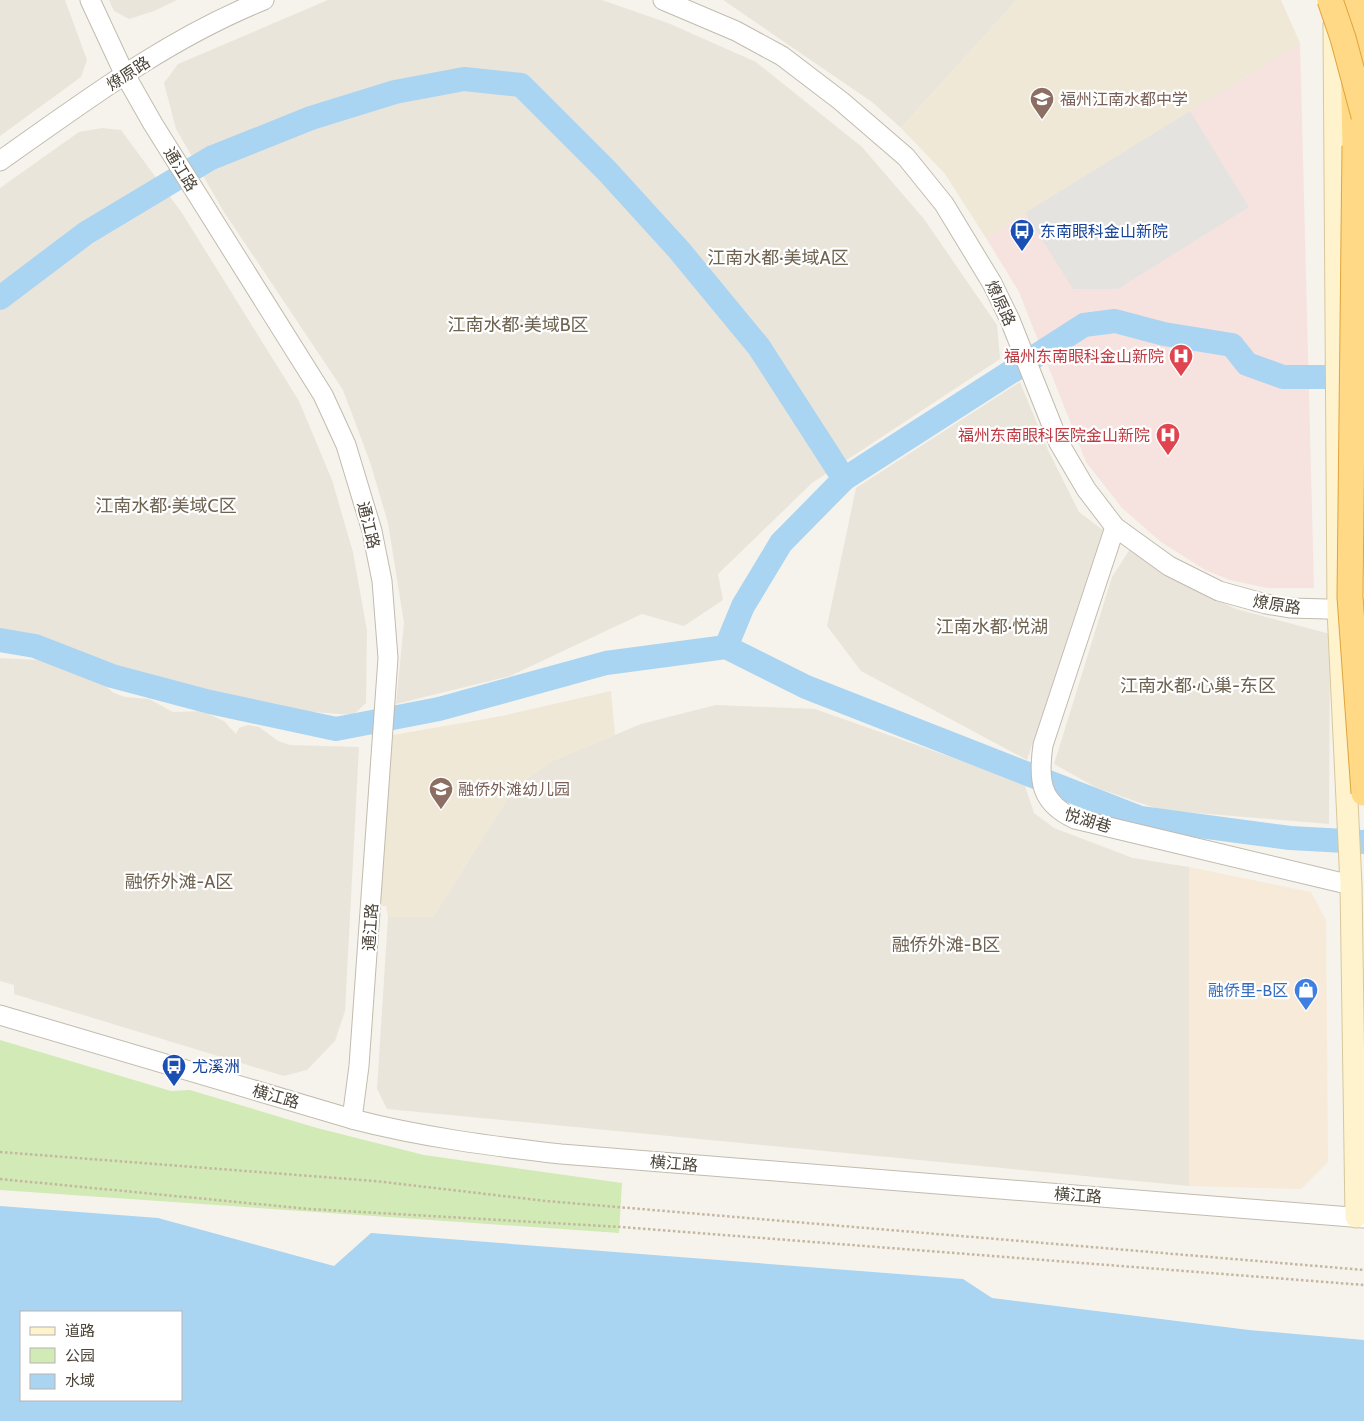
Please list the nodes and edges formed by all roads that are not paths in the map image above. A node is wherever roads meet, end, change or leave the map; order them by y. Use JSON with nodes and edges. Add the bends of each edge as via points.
{"nodes":[{"id":1,"x":90,"y":0,"type":"edge"},
{"id":2,"x":264,"y":0,"type":"edge"},
{"id":3,"x":663,"y":0,"type":"edge"},
{"id":4,"x":1330,"y":0,"type":"edge"},
{"id":5,"x":1334,"y":0,"type":"edge"},
{"id":6,"x":1352,"y":0,"type":"edge"},
{"id":7,"x":124,"y":73,"type":"junction"},
{"id":8,"x":1364,"y":117,"type":"edge"},
{"id":9,"x":0,"y":161,"type":"edge"},
{"id":10,"x":1115,"y":528,"type":"junction"},
{"id":11,"x":1338,"y":610,"type":"junction"},
{"id":12,"x":1364,"y":610,"type":"edge"},
{"id":13,"x":1364,"y":793,"type":"edge"},
{"id":14,"x":1351,"y":885,"type":"junction"},
{"id":15,"x":0,"y":1015,"type":"edge"},
{"id":16,"x":352,"y":1119,"type":"junction"},
{"id":17,"x":1360,"y":1217,"type":"edge"}],
"edges":[{"from":1,"to":7,"type":"street","name":"通江路"},
{"from":2,"to":7,"type":"street","name":"燎原路","via":[[186,36]]},
{"from":3,"to":10,"type":"street","name":"燎原路","via":[[736,31],[800,68],[906,157],[944,204],[1002,300],[1068,462]]},
{"from":4,"to":8,"type":"highway","bridge":true},
{"from":5,"to":11,"type":"main road"},
{"from":6,"to":13,"type":"highway","bridge":true,"via":[[1355,146],[1350,597]]},
{"from":7,"to":9,"type":"street","name":"燎原路"},
{"from":7,"to":16,"type":"street","name":"通江路","via":[[318,387],[346,445],[372,531],[382,581],[388,658],[359,1066]]},
{"from":10,"to":11,"type":"street","name":"燎原路","via":[[1169,566],[1219,591],[1266,604]]},
{"from":10,"to":14,"type":"street","name":"悦湖巷","via":[[1043,745],[1044,790],[1051,803],[1059,812],[1075,819]]},
{"from":11,"to":12,"type":"street","name":"燎原路"},
{"from":11,"to":14,"type":"main road"},
{"from":14,"to":17,"type":"main road"},
{"from":15,"to":16,"type":"street","name":"横江路"},
{"from":16,"to":17,"type":"street","name":"横江路","via":[[456,1140],[561,1154]]}]}
